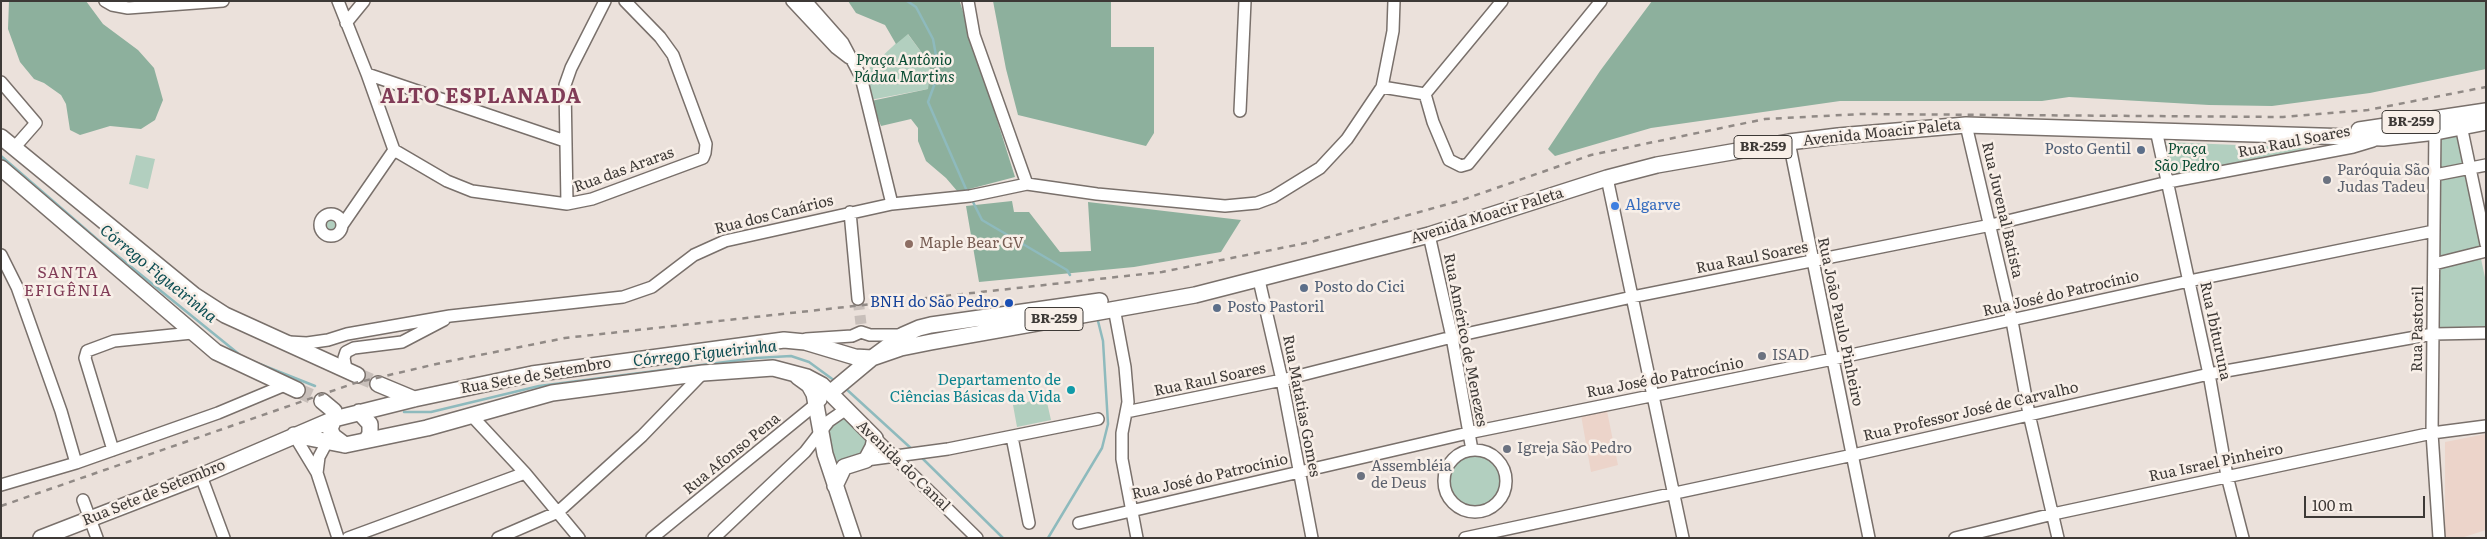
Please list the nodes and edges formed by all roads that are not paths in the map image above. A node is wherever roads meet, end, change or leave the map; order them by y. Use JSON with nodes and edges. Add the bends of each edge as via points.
{"nodes":[{"id":1,"x":105,"y":1,"type":"edge"},
{"id":2,"x":223,"y":1,"type":"edge"},
{"id":3,"x":338,"y":1,"type":"edge"},
{"id":4,"x":364,"y":1,"type":"edge"},
{"id":5,"x":605,"y":1,"type":"edge"},
{"id":6,"x":625,"y":1,"type":"edge"},
{"id":7,"x":792,"y":1,"type":"edge"},
{"id":8,"x":806,"y":1,"type":"edge"},
{"id":9,"x":968,"y":1,"type":"edge"},
{"id":10,"x":1245,"y":1,"type":"edge"},
{"id":11,"x":1394,"y":1,"type":"edge"},
{"id":12,"x":1502,"y":1,"type":"edge"},
{"id":13,"x":1584,"y":1,"type":"edge"},
{"id":14,"x":1598,"y":5,"type":"edge"},
{"id":15,"x":346,"y":23,"type":"junction"},
{"id":16,"x":850,"y":59,"type":"junction"},
{"id":17,"x":367,"y":74,"type":"junction"},
{"id":18,"x":1,"y":82,"type":"edge"},
{"id":19,"x":1382,"y":87,"type":"junction"},
{"id":20,"x":1425,"y":94,"type":"junction"},
{"id":21,"x":1240,"y":111,"type":"dead end"},
{"id":22,"x":2486,"y":111,"type":"edge"},
{"id":23,"x":2460,"y":122,"type":"junction"},
{"id":24,"x":2486,"y":122,"type":"edge"},
{"id":25,"x":1966,"y":124,"type":"junction"},
{"id":26,"x":2436,"y":126,"type":"junction"},
{"id":27,"x":2156,"y":130,"type":"junction"},
{"id":28,"x":2336,"y":135,"type":"junction"},
{"id":29,"x":1,"y":137,"type":"edge"},
{"id":30,"x":2383,"y":138,"type":"junction"},
{"id":31,"x":565,"y":141,"type":"junction"},
{"id":32,"x":1789,"y":142,"type":"junction"},
{"id":33,"x":14,"y":148,"type":"junction"},
{"id":34,"x":394,"y":150,"type":"junction"},
{"id":35,"x":1,"y":162,"type":"edge"},
{"id":36,"x":2486,"y":165,"type":"edge"},
{"id":37,"x":1,"y":168,"type":"edge"},
{"id":38,"x":2470,"y":168,"type":"junction"},
{"id":39,"x":2435,"y":175,"type":"junction"},
{"id":40,"x":1607,"y":178,"type":"junction"},
{"id":41,"x":2168,"y":182,"type":"junction"},
{"id":42,"x":1027,"y":184,"type":"junction"},
{"id":43,"x":566,"y":204,"type":"junction"},
{"id":44,"x":892,"y":204,"type":"junction"},
{"id":45,"x":850,"y":212,"type":"junction"},
{"id":46,"x":343,"y":224,"type":"dead end"},
{"id":47,"x":1990,"y":225,"type":"junction"},
{"id":48,"x":2434,"y":231,"type":"junction"},
{"id":49,"x":1429,"y":235,"type":"junction"},
{"id":50,"x":2486,"y":244,"type":"edge"},
{"id":51,"x":2486,"y":251,"type":"edge"},
{"id":52,"x":1,"y":256,"type":"edge"},
{"id":53,"x":1812,"y":261,"type":"junction"},
{"id":54,"x":2434,"y":264,"type":"junction"},
{"id":55,"x":1258,"y":280,"type":"junction"},
{"id":56,"x":2189,"y":281,"type":"junction"},
{"id":57,"x":1208,"y":291,"type":"junction"},
{"id":58,"x":1632,"y":297,"type":"junction"},
{"id":59,"x":858,"y":299,"type":"tunnel mouth"},
{"id":60,"x":1114,"y":308,"type":"junction"},
{"id":61,"x":450,"y":316,"type":"junction"},
{"id":62,"x":2012,"y":321,"type":"junction"},
{"id":63,"x":986,"y":325,"type":"junction"},
{"id":64,"x":192,"y":333,"type":"junction"},
{"id":65,"x":2486,"y":333,"type":"edge"},
{"id":66,"x":2433,"y":334,"type":"junction"},
{"id":67,"x":903,"y":335,"type":"junction"},
{"id":68,"x":1452,"y":337,"type":"junction"},
{"id":69,"x":784,"y":340,"type":"junction"},
{"id":70,"x":282,"y":341,"type":"junction"},
{"id":71,"x":872,"y":358,"type":"junction"},
{"id":72,"x":1833,"y":359,"type":"junction"},
{"id":73,"x":352,"y":372,"type":"joint"},
{"id":74,"x":791,"y":372,"type":"junction"},
{"id":75,"x":703,"y":373,"type":"junction"},
{"id":76,"x":2209,"y":374,"type":"junction"},
{"id":77,"x":1282,"y":380,"type":"junction"},
{"id":78,"x":549,"y":383,"type":"junction"},
{"id":79,"x":378,"y":384,"type":"tunnel mouth"},
{"id":80,"x":291,"y":387,"type":"joint"},
{"id":81,"x":832,"y":392,"type":"junction"},
{"id":82,"x":1653,"y":396,"type":"junction"},
{"id":83,"x":414,"y":399,"type":"junction"},
{"id":84,"x":322,"y":402,"type":"tunnel mouth"},
{"id":85,"x":816,"y":404,"type":"junction"},
{"id":86,"x":845,"y":410,"type":"junction"},
{"id":87,"x":359,"y":412,"type":"junction"},
{"id":88,"x":1126,"y":412,"type":"junction"},
{"id":89,"x":2029,"y":414,"type":"junction"},
{"id":90,"x":471,"y":415,"type":"junction"},
{"id":91,"x":334,"y":419,"type":"junction"},
{"id":92,"x":1098,"y":419,"type":"dead end"},
{"id":93,"x":2486,"y":426,"type":"edge"},
{"id":94,"x":822,"y":430,"type":"junction"},
{"id":95,"x":1468,"y":433,"type":"junction"},
{"id":96,"x":2432,"y":433,"type":"junction"},
{"id":97,"x":294,"y":435,"type":"junction"},
{"id":98,"x":1012,"y":437,"type":"junction"},
{"id":99,"x":874,"y":438,"type":"junction"},
{"id":100,"x":367,"y":439,"type":"junction"},
{"id":101,"x":327,"y":442,"type":"junction"},
{"id":102,"x":345,"y":444,"type":"junction"},
{"id":103,"x":113,"y":450,"type":"junction"},
{"id":104,"x":1472,"y":450,"type":"junction"},
{"id":105,"x":805,"y":452,"type":"junction"},
{"id":106,"x":825,"y":454,"type":"junction"},
{"id":107,"x":1852,"y":455,"type":"junction"},
{"id":108,"x":894,"y":456,"type":"junction"},
{"id":109,"x":866,"y":460,"type":"junction"},
{"id":110,"x":76,"y":463,"type":"junction"},
{"id":111,"x":844,"y":467,"type":"junction"},
{"id":112,"x":1299,"y":472,"type":"junction"},
{"id":113,"x":317,"y":473,"type":"junction"},
{"id":114,"x":525,"y":473,"type":"junction"},
{"id":115,"x":201,"y":476,"type":"junction"},
{"id":116,"x":2227,"y":476,"type":"junction"},
{"id":117,"x":1,"y":485,"type":"edge"},
{"id":118,"x":835,"y":486,"type":"junction"},
{"id":119,"x":1674,"y":493,"type":"junction"},
{"id":120,"x":83,"y":500,"type":"dead end"},
{"id":121,"x":1485,"y":510,"type":"junction"},
{"id":122,"x":1132,"y":511,"type":"junction"},
{"id":123,"x":558,"y":512,"type":"junction"},
{"id":124,"x":2053,"y":514,"type":"junction"},
{"id":125,"x":90,"y":519,"type":"junction"},
{"id":126,"x":1029,"y":523,"type":"dead end"},
{"id":127,"x":1079,"y":524,"type":"dead end"},
{"id":128,"x":1492,"y":535,"type":"edge"},
{"id":129,"x":40,"y":538,"type":"edge"},
{"id":130,"x":97,"y":538,"type":"edge"},
{"id":131,"x":224,"y":538,"type":"edge"},
{"id":132,"x":338,"y":538,"type":"edge"},
{"id":133,"x":348,"y":538,"type":"edge"},
{"id":134,"x":498,"y":538,"type":"edge"},
{"id":135,"x":579,"y":538,"type":"edge"},
{"id":136,"x":652,"y":538,"type":"edge"},
{"id":137,"x":714,"y":538,"type":"edge"},
{"id":138,"x":853,"y":538,"type":"edge"},
{"id":139,"x":977,"y":538,"type":"edge"},
{"id":140,"x":1138,"y":538,"type":"edge"},
{"id":141,"x":1312,"y":538,"type":"edge"},
{"id":142,"x":1465,"y":538,"type":"edge"},
{"id":143,"x":1683,"y":538,"type":"edge"},
{"id":144,"x":1870,"y":538,"type":"edge"},
{"id":145,"x":1955,"y":538,"type":"edge"},
{"id":146,"x":2058,"y":538,"type":"edge"},
{"id":147,"x":2243,"y":538,"type":"edge"},
{"id":148,"x":2438,"y":538,"type":"edge"}],
"edges":[{"from":1,"to":2,"type":"street","via":[[128,8]]},
{"from":3,"to":15,"type":"street"},
{"from":4,"to":15,"type":"street"},
{"from":5,"to":31,"type":"street","via":[[568,76],[564,95]]},
{"from":6,"to":43,"type":"street","name":"Rua das Araras","via":[[673,55],[706,144],[705,153],[703,158],[592,200]]},
{"from":7,"to":16,"type":"street"},
{"from":8,"to":16,"type":"street","via":[[843,43]]},
{"from":9,"to":42,"type":"street","via":[[974,35]]},
{"from":10,"to":21,"type":"street"},
{"from":11,"to":19,"type":"street","via":[[1393,31]]},
{"from":12,"to":20,"type":"street"},
{"from":13,"to":14,"type":"street"},
{"from":14,"to":20,"type":"street","via":[[1474,159],[1461,166],[1449,160]]},
{"from":15,"to":17,"type":"street"},
{"from":16,"to":44,"type":"street","via":[[865,89]]},
{"from":17,"to":31,"type":"street"},
{"from":17,"to":34,"type":"street"},
{"from":18,"to":33,"type":"street","via":[[36,123]]},
{"from":19,"to":20,"type":"street"},
{"from":19,"to":42,"type":"street","via":[[1347,139],[1320,168],[1273,197],[1257,203],[1225,206]]},
{"from":22,"to":23,"type":"main road","name":"Avenida Moacir Paleta","number":"BR-259"},
{"from":23,"to":24,"type":"main road","name":"Avenida Moacir Paleta","number":"BR-259"},
{"from":23,"to":26,"type":"main road","name":"Avenida Moacir Paleta","number":"BR-259"},
{"from":23,"to":38,"type":"street"},
{"from":25,"to":27,"type":"main road","name":"Avenida Moacir Paleta","number":"BR-259"},
{"from":25,"to":32,"type":"main road","name":"Avenida Moacir Paleta","number":"BR-259"},
{"from":25,"to":47,"type":"street","name":"Rua Juvenal Batista"},
{"from":26,"to":28,"type":"main road","name":"Avenida Moacir Paleta","number":"BR-259","via":[[2393,124]]},
{"from":26,"to":30,"type":"main road","name":"Avenida Moacir Paleta","number":"BR-259"},
{"from":26,"to":39,"type":"street","name":"Rua Pastoril"},
{"from":27,"to":28,"type":"main road","name":"Avenida Moacir Paleta","number":"BR-259"},
{"from":27,"to":41,"type":"street","name":"Rua Ibituruna"},
{"from":28,"to":30,"type":"main road","name":"Avenida Moacir Paleta","number":"BR-259"},
{"from":29,"to":33,"type":"main road"},
{"from":30,"to":41,"type":"street","name":"Rua Raul Soares","via":[[2352,147]]},
{"from":31,"to":43,"type":"street"},
{"from":32,"to":40,"type":"main road","name":"Avenida Moacir Paleta","number":"BR-259"},
{"from":32,"to":53,"type":"street","name":"Rua João Paulo Pinheiro"},
{"from":33,"to":35,"type":"main road"},
{"from":33,"to":70,"type":"main road","via":[[194,295],[225,315]]},
{"from":34,"to":43,"type":"street","name":"Rua das Araras","via":[[447,182],[466,189]]},
{"from":34,"to":46,"type":"street"},
{"from":36,"to":38,"type":"street"},
{"from":37,"to":64,"type":"main road"},
{"from":38,"to":39,"type":"street"},
{"from":38,"to":50,"type":"street"},
{"from":39,"to":48,"type":"street","name":"Rua Pastoril"},
{"from":40,"to":49,"type":"main road","name":"Avenida Moacir Paleta","number":"BR-259"},
{"from":40,"to":58,"type":"street"},
{"from":41,"to":47,"type":"street","name":"Rua Raul Soares"},
{"from":41,"to":56,"type":"street","name":"Rua Ibituruna"},
{"from":42,"to":44,"type":"street","name":"Rua dos Canários","via":[[970,196]]},
{"from":44,"to":45,"type":"street","name":"Rua dos Canários"},
{"from":45,"to":59,"type":"street"},
{"from":45,"to":61,"type":"street","name":"Rua dos Canários","via":[[709,247],[640,293]]},
{"from":47,"to":53,"type":"street","name":"Rua Raul Soares"},
{"from":47,"to":62,"type":"street","name":"Rua Juvenal Batista"},
{"from":48,"to":54,"type":"street","name":"Rua Pastoril"},
{"from":48,"to":56,"type":"street","name":"Rua José do Patrocínio"},
{"from":49,"to":55,"type":"main road","name":"Avenida Moacir Paleta","number":"BR-259"},
{"from":49,"to":68,"type":"street","name":"Rua Américo de Menezes"},
{"from":51,"to":54,"type":"street"},
{"from":52,"to":110,"type":"street","via":[[13,276]]},
{"from":53,"to":58,"type":"street","name":"Rua Raul Soares"},
{"from":53,"to":72,"type":"street","name":"Rua João Paulo Pinheiro"},
{"from":54,"to":66,"type":"street","name":"Rua Pastoril"},
{"from":55,"to":57,"type":"main road","name":"Avenida Moacir Paleta","number":"BR-259"},
{"from":55,"to":77,"type":"street","name":"Rua Matatias Gomes"},
{"from":56,"to":62,"type":"street","name":"Rua José do Patrocínio"},
{"from":56,"to":76,"type":"street","name":"Rua Ibituruna"},
{"from":57,"to":60,"type":"main road","name":"Avenida Moacir Paleta","number":"BR-259"},
{"from":57,"to":63,"type":"main road","name":"Avenida Moacir Paleta","number":"BR-259","via":[[1194,289]]},
{"from":58,"to":68,"type":"street","name":"Rua Raul Soares"},
{"from":58,"to":82,"type":"street"},
{"from":60,"to":63,"type":"main road","name":"Avenida Moacir Paleta","number":"BR-259"},
{"from":60,"to":88,"type":"street","via":[[1125,367]]},
{"from":61,"to":70,"type":"street","name":"Rua dos Canários","via":[[314,342]]},
{"from":61,"to":73,"type":"street","via":[[402,342],[346,352],[344,358]]},
{"from":62,"to":72,"type":"street","name":"Rua José do Patrocínio"},
{"from":62,"to":89,"type":"street","name":"Rua Juvenal Batista"},
{"from":63,"to":67,"type":"main road","name":"Avenida Moacir Paleta","number":"BR-259","via":[[931,324]]},
{"from":63,"to":71,"type":"main road","name":"Avenida Moacir Paleta","number":"BR-259"},
{"from":64,"to":80,"type":"main road","via":[[226,358]]},
{"from":64,"to":103,"type":"street","via":[[114,341],[89,349],[85,358]]},
{"from":65,"to":66,"type":"street","name":"Rua Professor José de Carvalho"},
{"from":66,"to":76,"type":"street","name":"Rua Professor José de Carvalho"},
{"from":66,"to":96,"type":"street","name":"Rua Pastoril"},
{"from":67,"to":69,"type":"street","via":[[879,336],[861,328],[843,337]]},
{"from":67,"to":71,"type":"main road","name":"Avenida Moacir Paleta","number":"BR-259"},
{"from":68,"to":77,"type":"street","name":"Rua Raul Soares"},
{"from":68,"to":95,"type":"street","name":"Rua Américo de Menezes"},
{"from":69,"to":71,"type":"main road","name":"Rua Sete de Setembro"},
{"from":69,"to":78,"type":"main road","name":"Rua Sete de Setembro"},
{"from":70,"to":73,"type":"main road"},
{"from":71,"to":81,"type":"main road","name":"Avenida Moacir Paleta","number":"BR-259"},
{"from":72,"to":82,"type":"street","name":"Rua José do Patrocínio"},
{"from":72,"to":107,"type":"street","name":"Rua João Paulo Pinheiro"},
{"from":74,"to":75,"type":"main road","name":"Rua Sete de Setembro","via":[[764,368]]},
{"from":74,"to":81,"type":"main road","name":"Rua Sete de Setembro","via":[[815,380]]},
{"from":74,"to":85,"type":"main road","via":[[809,385]]},
{"from":75,"to":78,"type":"main road","name":"Rua Sete de Setembro"},
{"from":75,"to":123,"type":"street","via":[[642,436]]},
{"from":76,"to":89,"type":"street","name":"Rua Professor José de Carvalho"},
{"from":76,"to":116,"type":"street","name":"Rua Ibituruna"},
{"from":77,"to":88,"type":"street","name":"Rua Raul Soares"},
{"from":77,"to":112,"type":"street","name":"Rua Matatias Gomes"},
{"from":78,"to":83,"type":"main road","name":"Rua Sete de Setembro"},
{"from":78,"to":90,"type":"main road","name":"Rua Sete de Setembro"},
{"from":79,"to":83,"type":"main road"},
{"from":80,"to":103,"type":"street"},
{"from":81,"to":85,"type":"street","name":"Rua Afonso Pena"},
{"from":81,"to":86,"type":"main road","name":"Avenida do Canal"},
{"from":82,"to":95,"type":"street","name":"Rua José do Patrocínio"},
{"from":82,"to":119,"type":"street"},
{"from":83,"to":87,"type":"main road","name":"Rua Sete de Setembro"},
{"from":84,"to":91,"type":"main road","via":[[332,408]]},
{"from":85,"to":94,"type":"main road"},
{"from":85,"to":136,"type":"street","name":"Rua Afonso Pena"},
{"from":86,"to":94,"type":"street"},
{"from":86,"to":99,"type":"main road","name":"Avenida do Canal"},
{"from":87,"to":91,"type":"main road","name":"Rua Sete de Setembro"},
{"from":87,"to":100,"type":"main road","via":[[370,424]]},
{"from":88,"to":122,"type":"street","via":[[1122,459]]},
{"from":89,"to":107,"type":"street","name":"Rua Professor José de Carvalho"},
{"from":89,"to":124,"type":"street","name":"Rua Juvenal Batista"},
{"from":90,"to":100,"type":"main road","name":"Rua Sete de Setembro","via":[[427,428]]},
{"from":90,"to":114,"type":"street"},
{"from":91,"to":97,"type":"main road","name":"Rua Sete de Setembro"},
{"from":91,"to":102,"type":"main road","via":[[330,429],[333,436]]},
{"from":92,"to":98,"type":"street"},
{"from":93,"to":96,"type":"street","name":"Rua Israel Pinheiro"},
{"from":94,"to":105,"type":"street"},
{"from":94,"to":106,"type":"main road"},
{"from":95,"to":104,"type":"street","name":"Rua Américo de Menezes"},
{"from":95,"to":112,"type":"street","name":"Rua José do Patrocínio"},
{"from":96,"to":116,"type":"street","name":"Rua Israel Pinheiro"},
{"from":96,"to":148,"type":"street","name":"Rua Pastoril"},
{"from":97,"to":101,"type":"main road","name":"Rua Sete de Setembro"},
{"from":97,"to":113,"type":"street"},
{"from":97,"to":115,"type":"main road","name":"Rua Sete de Setembro"},
{"from":98,"to":108,"type":"street"},
{"from":98,"to":126,"type":"street"},
{"from":99,"to":108,"type":"street","name":"Avenida do Canal"},
{"from":99,"to":109,"type":"main road"},
{"from":100,"to":102,"type":"main road","name":"Rua Sete de Setembro"},
{"from":101,"to":102,"type":"main road","name":"Rua Sete de Setembro"},
{"from":101,"to":113,"type":"street","via":[[319,457]]},
{"from":103,"to":110,"type":"street"},
{"from":104,"to":121,"type":"street","via":[[1492,455],[1506,475],[1501,499]]},
{"from":104,"to":121,"type":"street","via":[[1462,453],[1450,463],[1444,477],[1445,487],[1449,497],[1464,510]]},
{"from":105,"to":106,"type":"street"},
{"from":105,"to":137,"type":"street"},
{"from":106,"to":111,"type":"street"},
{"from":106,"to":118,"type":"main road"},
{"from":107,"to":119,"type":"street","name":"Rua Professor José de Carvalho"},
{"from":107,"to":144,"type":"street","name":"Rua João Paulo Pinheiro"},
{"from":108,"to":109,"type":"street"},
{"from":108,"to":139,"type":"street","name":"Avenida do Canal"},
{"from":109,"to":111,"type":"main road"},
{"from":110,"to":117,"type":"street"},
{"from":111,"to":118,"type":"main road"},
{"from":112,"to":122,"type":"street","name":"Rua José do Patrocínio"},
{"from":112,"to":141,"type":"street","name":"Rua Matatias Gomes"},
{"from":113,"to":132,"type":"street"},
{"from":114,"to":123,"type":"street"},
{"from":114,"to":133,"type":"street"},
{"from":115,"to":125,"type":"main road","name":"Rua Sete de Setembro"},
{"from":115,"to":131,"type":"street"},
{"from":116,"to":124,"type":"street","name":"Rua Israel Pinheiro"},
{"from":116,"to":147,"type":"street","name":"Rua Ibituruna"},
{"from":118,"to":138,"type":"main road"},
{"from":119,"to":128,"type":"street","name":"Rua Professor José de Carvalho"},
{"from":119,"to":143,"type":"street"},
{"from":120,"to":125,"type":"street"},
{"from":121,"to":128,"type":"street"},
{"from":122,"to":127,"type":"street","name":"Rua José do Patrocínio"},
{"from":122,"to":140,"type":"street"},
{"from":123,"to":134,"type":"street"},
{"from":123,"to":135,"type":"street"},
{"from":124,"to":145,"type":"street","name":"Rua Israel Pinheiro"},
{"from":124,"to":146,"type":"street","name":"Rua Juvenal Batista"},
{"from":125,"to":129,"type":"main road","name":"Rua Sete de Setembro"},
{"from":125,"to":130,"type":"street"},
{"from":128,"to":142,"type":"street","name":"Rua Professor José de Carvalho"}]}
